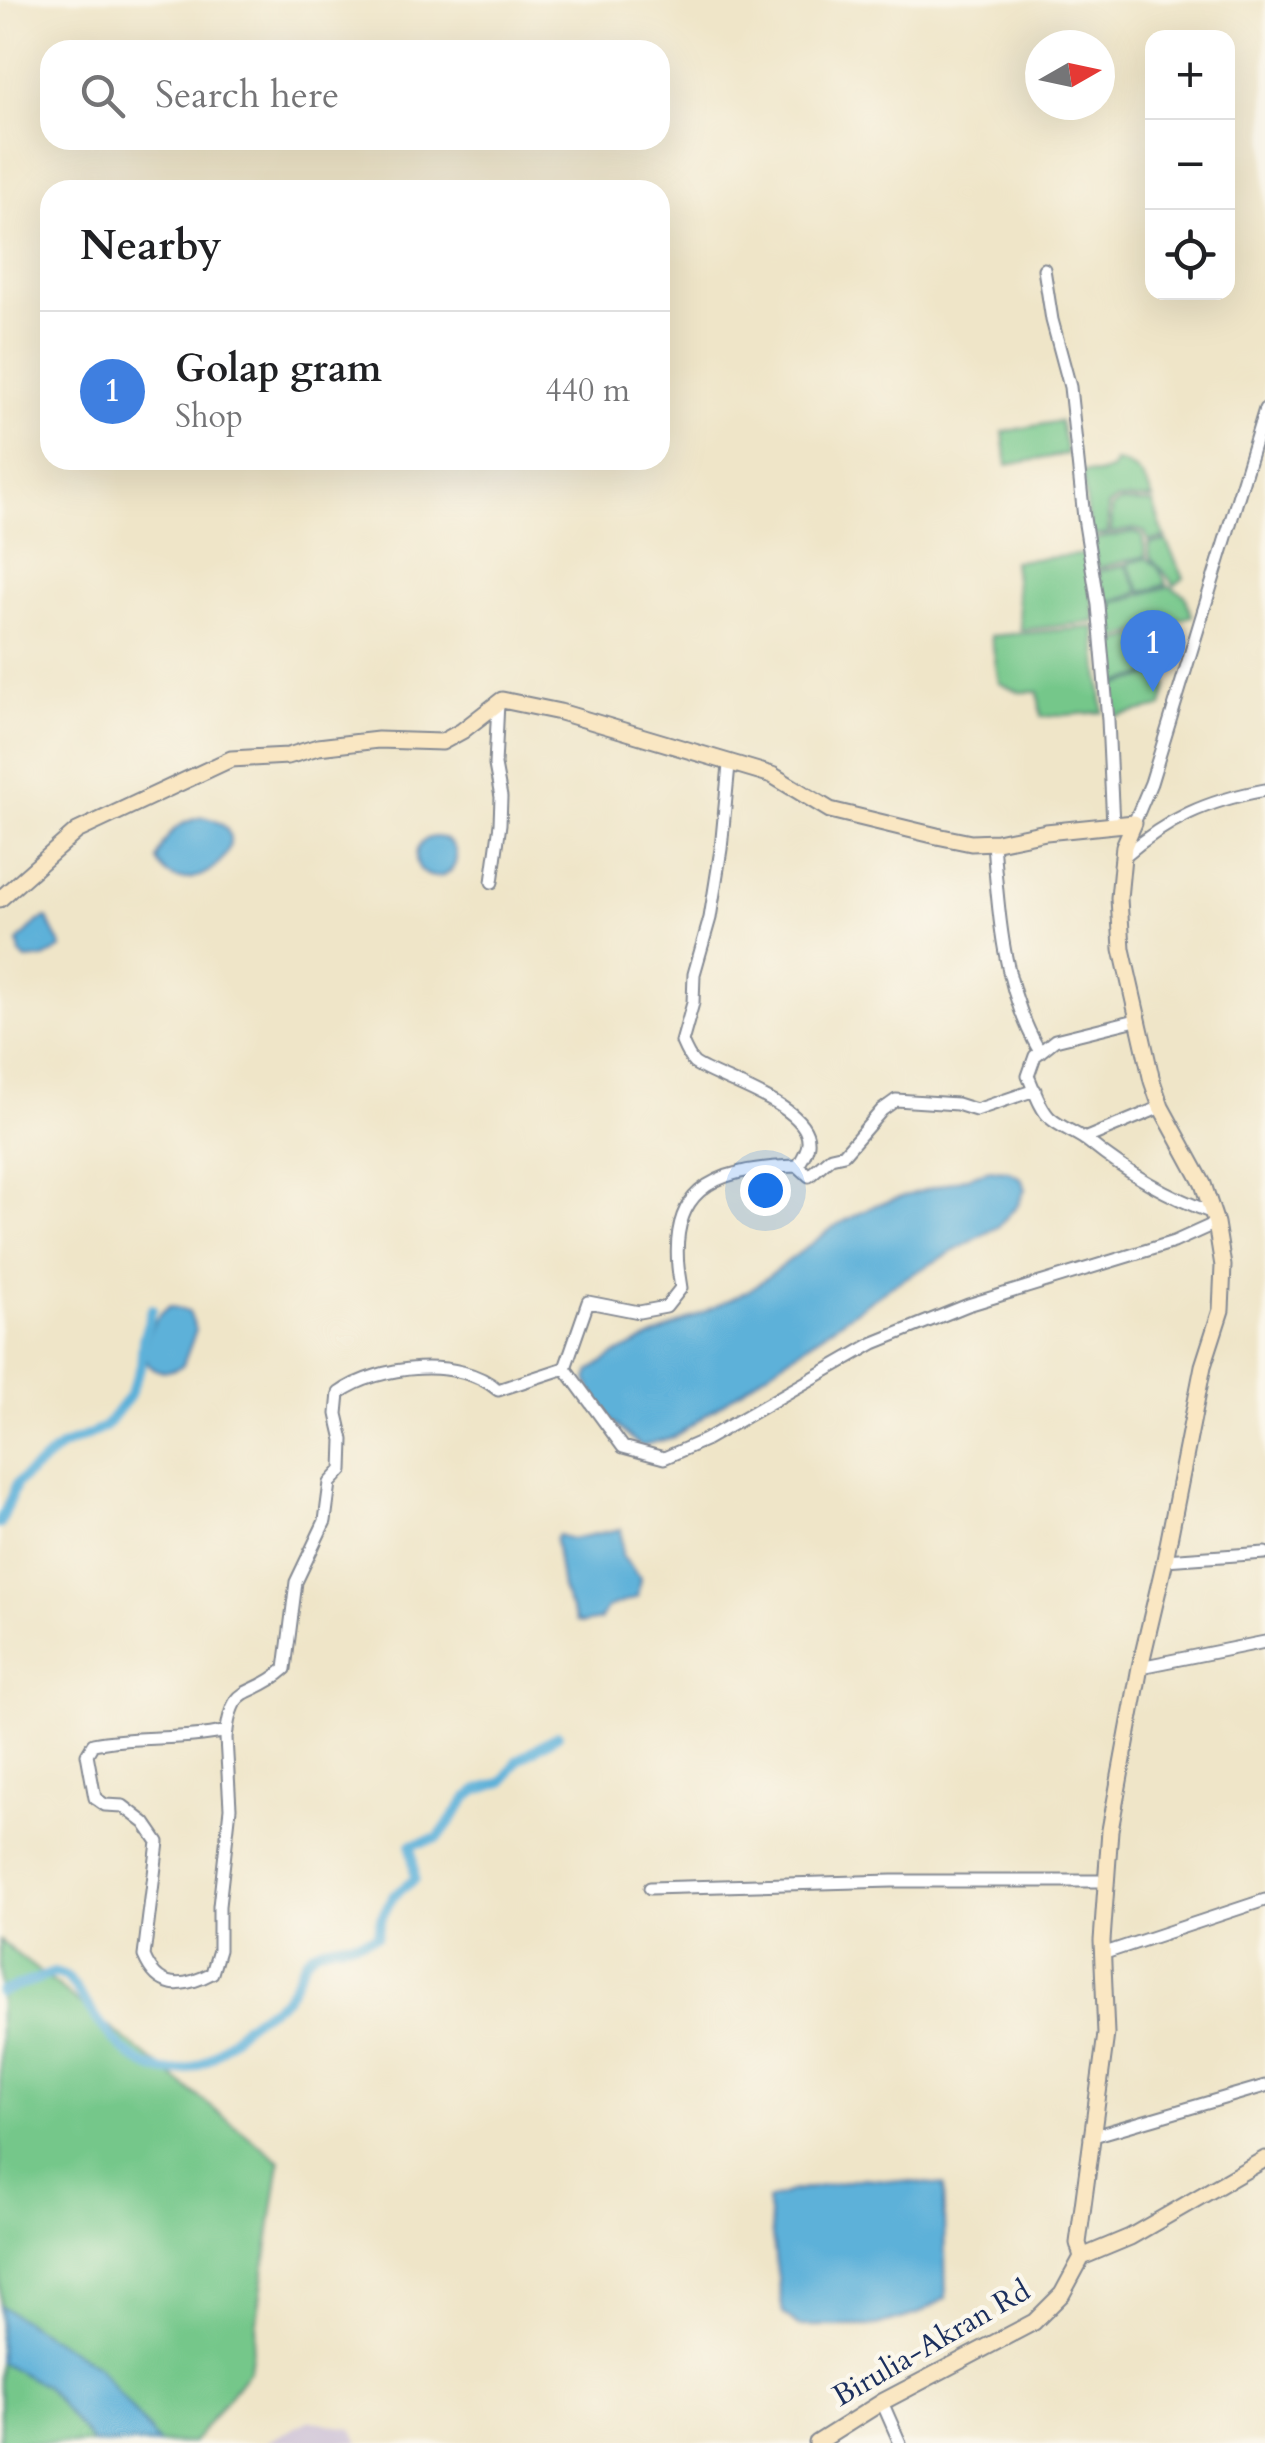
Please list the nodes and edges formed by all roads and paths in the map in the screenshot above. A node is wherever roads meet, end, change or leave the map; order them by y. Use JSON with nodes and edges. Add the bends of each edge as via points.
{"nodes":[{"id":1,"x":1044,"y":269,"type":"dead end"},
{"id":2,"x":1265,"y":409,"type":"edge"},
{"id":3,"x":498,"y":702,"type":"junction"},
{"id":4,"x":729,"y":765,"type":"junction"},
{"id":5,"x":1265,"y":790,"type":"edge"},
{"id":6,"x":1134,"y":823,"type":"junction"},
{"id":7,"x":1113,"y":825,"type":"junction"},
{"id":8,"x":992,"y":842,"type":"junction"},
{"id":9,"x":1123,"y":857,"type":"junction"},
{"id":10,"x":492,"y":882,"type":"dead end"},
{"id":11,"x":0,"y":899,"type":"edge"},
{"id":12,"x":1136,"y":1020,"type":"junction"},
{"id":13,"x":1040,"y":1052,"type":"junction"},
{"id":14,"x":1035,"y":1090,"type":"junction"},
{"id":15,"x":1161,"y":1107,"type":"junction"},
{"id":16,"x":1084,"y":1139,"type":"junction"},
{"id":17,"x":798,"y":1166,"type":"junction"},
{"id":18,"x":1214,"y":1218,"type":"junction"},
{"id":19,"x":565,"y":1368,"type":"junction"},
{"id":20,"x":1265,"y":1552,"type":"edge"},
{"id":21,"x":1165,"y":1560,"type":"junction"},
{"id":22,"x":1265,"y":1642,"type":"edge"},
{"id":23,"x":1140,"y":1667,"type":"junction"},
{"id":24,"x":227,"y":1731,"type":"junction"},
{"id":25,"x":1107,"y":1881,"type":"junction"},
{"id":26,"x":650,"y":1888,"type":"dead end"},
{"id":27,"x":1265,"y":1900,"type":"edge"},
{"id":28,"x":1102,"y":1954,"type":"junction"},
{"id":29,"x":1265,"y":2086,"type":"edge"},
{"id":30,"x":1090,"y":2137,"type":"junction"},
{"id":31,"x":1265,"y":2160,"type":"edge"},
{"id":32,"x":1082,"y":2257,"type":"junction"},
{"id":33,"x":882,"y":2402,"type":"junction"},
{"id":34,"x":818,"y":2443,"type":"edge"},
{"id":35,"x":900,"y":2443,"type":"edge"}],
"edges":[{"from":1,"to":7,"type":"street","via":[[1070,386],[1098,606]]},
{"from":2,"to":6,"type":"street"},
{"from":3,"to":4,"type":"street","via":[[560,712]]},
{"from":3,"to":10,"type":"street","via":[[501,797]]},
{"from":3,"to":11,"type":"street","via":[[442,742],[378,740],[231,759],[87,825]]},
{"from":4,"to":8,"type":"street","via":[[772,775],[830,810],[971,843]]},
{"from":4,"to":17,"type":"street","via":[[722,849],[682,1042],[692,1062],[767,1096],[790,1115],[808,1138]]},
{"from":5,"to":9,"type":"street","via":[[1169,821]]},
{"from":6,"to":7,"type":"street"},
{"from":6,"to":9,"type":"street"},
{"from":7,"to":8,"type":"street"},
{"from":8,"to":13,"type":"street","via":[[1008,968]]},
{"from":9,"to":12,"type":"street","via":[[1122,949]]},
{"from":12,"to":13,"type":"street","via":[[1056,1040]]},
{"from":12,"to":15,"type":"street"},
{"from":13,"to":14,"type":"street","via":[[1028,1076]]},
{"from":14,"to":16,"type":"street","via":[[1047,1117]]},
{"from":14,"to":17,"type":"street","via":[[976,1110],[896,1100],[844,1154],[809,1176]]},
{"from":15,"to":16,"type":"street"},
{"from":15,"to":18,"type":"street","via":[[1204,1184]]},
{"from":16,"to":18,"type":"street"},
{"from":17,"to":19,"type":"street","via":[[758,1167],[705,1186],[678,1228],[681,1288],[666,1307],[639,1312],[588,1302]]},
{"from":18,"to":19,"type":"street","via":[[1174,1242],[968,1305],[874,1343],[664,1458],[623,1447]]},
{"from":18,"to":21,"type":"street","via":[[1223,1266],[1221,1310],[1203,1366]]},
{"from":19,"to":24,"type":"street","via":[[498,1390],[484,1377],[442,1366],[355,1382],[340,1393],[342,1470],[330,1484],[326,1522],[296,1582],[284,1669],[237,1696]]},
{"from":20,"to":21,"type":"street"},
{"from":21,"to":23,"type":"street"},
{"from":22,"to":23,"type":"street"},
{"from":23,"to":25,"type":"street"},
{"from":24,"to":24,"type":"street","via":[[230,1808],[219,1950],[212,1973],[190,1984],[169,1982],[150,1971],[144,1956],[158,1842],[123,1806],[95,1798],[87,1754],[93,1744],[116,1740]]},
{"from":25,"to":26,"type":"street"},
{"from":25,"to":28,"type":"street"},
{"from":27,"to":28,"type":"street"},
{"from":28,"to":30,"type":"street","via":[[1106,2034]]},
{"from":29,"to":30,"type":"street"},
{"from":30,"to":32,"type":"street"},
{"from":31,"to":32,"type":"street"},
{"from":32,"to":33,"type":"street","name":"Birulia-Akran Rd","via":[[1062,2294],[1034,2322]]},
{"from":33,"to":34,"type":"street","name":"Birulia-Akran Rd"},
{"from":33,"to":35,"type":"street"}]}
